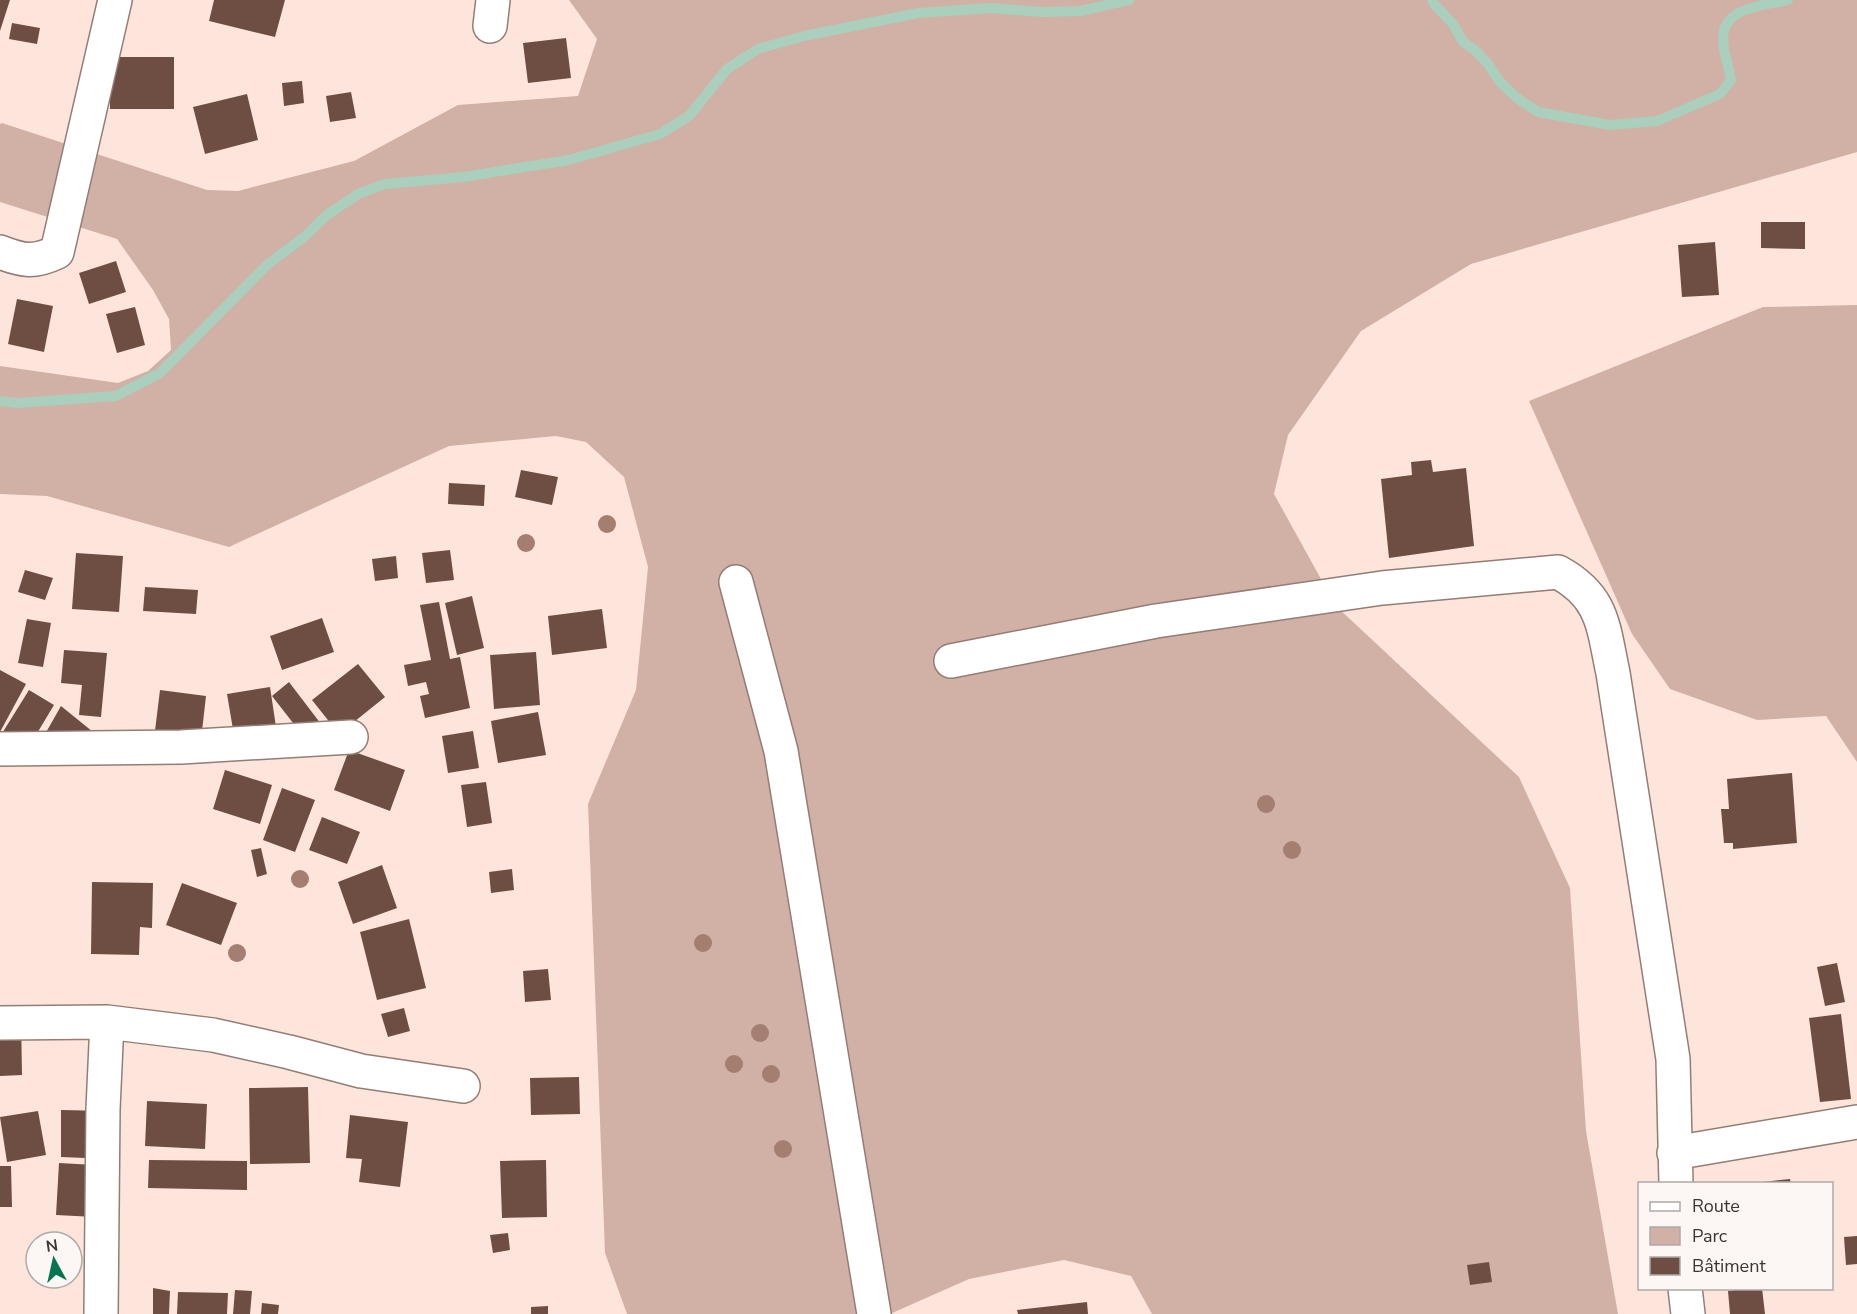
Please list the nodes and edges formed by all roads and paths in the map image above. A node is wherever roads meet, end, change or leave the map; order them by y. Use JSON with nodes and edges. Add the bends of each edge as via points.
{"nodes":[{"id":1,"x":115,"y":0,"type":"edge"},
{"id":2,"x":0,"y":252,"type":"edge"},
{"id":3,"x":736,"y":582,"type":"dead end"},
{"id":4,"x":951,"y":661,"type":"dead end"},
{"id":5,"x":351,"y":737,"type":"dead end"},
{"id":6,"x":0,"y":749,"type":"edge"},
{"id":7,"x":107,"y":1022,"type":"junction"},
{"id":8,"x":0,"y":1023,"type":"edge"},
{"id":9,"x":463,"y":1086,"type":"dead end"},
{"id":10,"x":1857,"y":1122,"type":"edge"},
{"id":11,"x":1675,"y":1168,"type":"edge"},
{"id":12,"x":1685,"y":1290,"type":"edge"},
{"id":13,"x":101,"y":1314,"type":"edge"},
{"id":14,"x":874,"y":1314,"type":"edge"},
{"id":15,"x":1688,"y":1314,"type":"edge"}],
"edges":[{"from":1,"to":2,"type":"street","via":[[57,252],[42,259],[21,260]]},
{"from":3,"to":14,"type":"street","via":[[781,751]]},
{"from":4,"to":11,"type":"street","via":[[1156,621],[1382,588],[1558,572],[1575,581],[1591,597],[1600,615],[1613,673],[1673,1059]]},
{"from":5,"to":6,"type":"street","via":[[181,747]]},
{"from":7,"to":8,"type":"street"},
{"from":7,"to":9,"type":"street","via":[[213,1035],[361,1071]]},
{"from":7,"to":13,"type":"street"},
{"from":10,"to":11,"type":"street"},
{"from":12,"to":15,"type":"street"}]}
